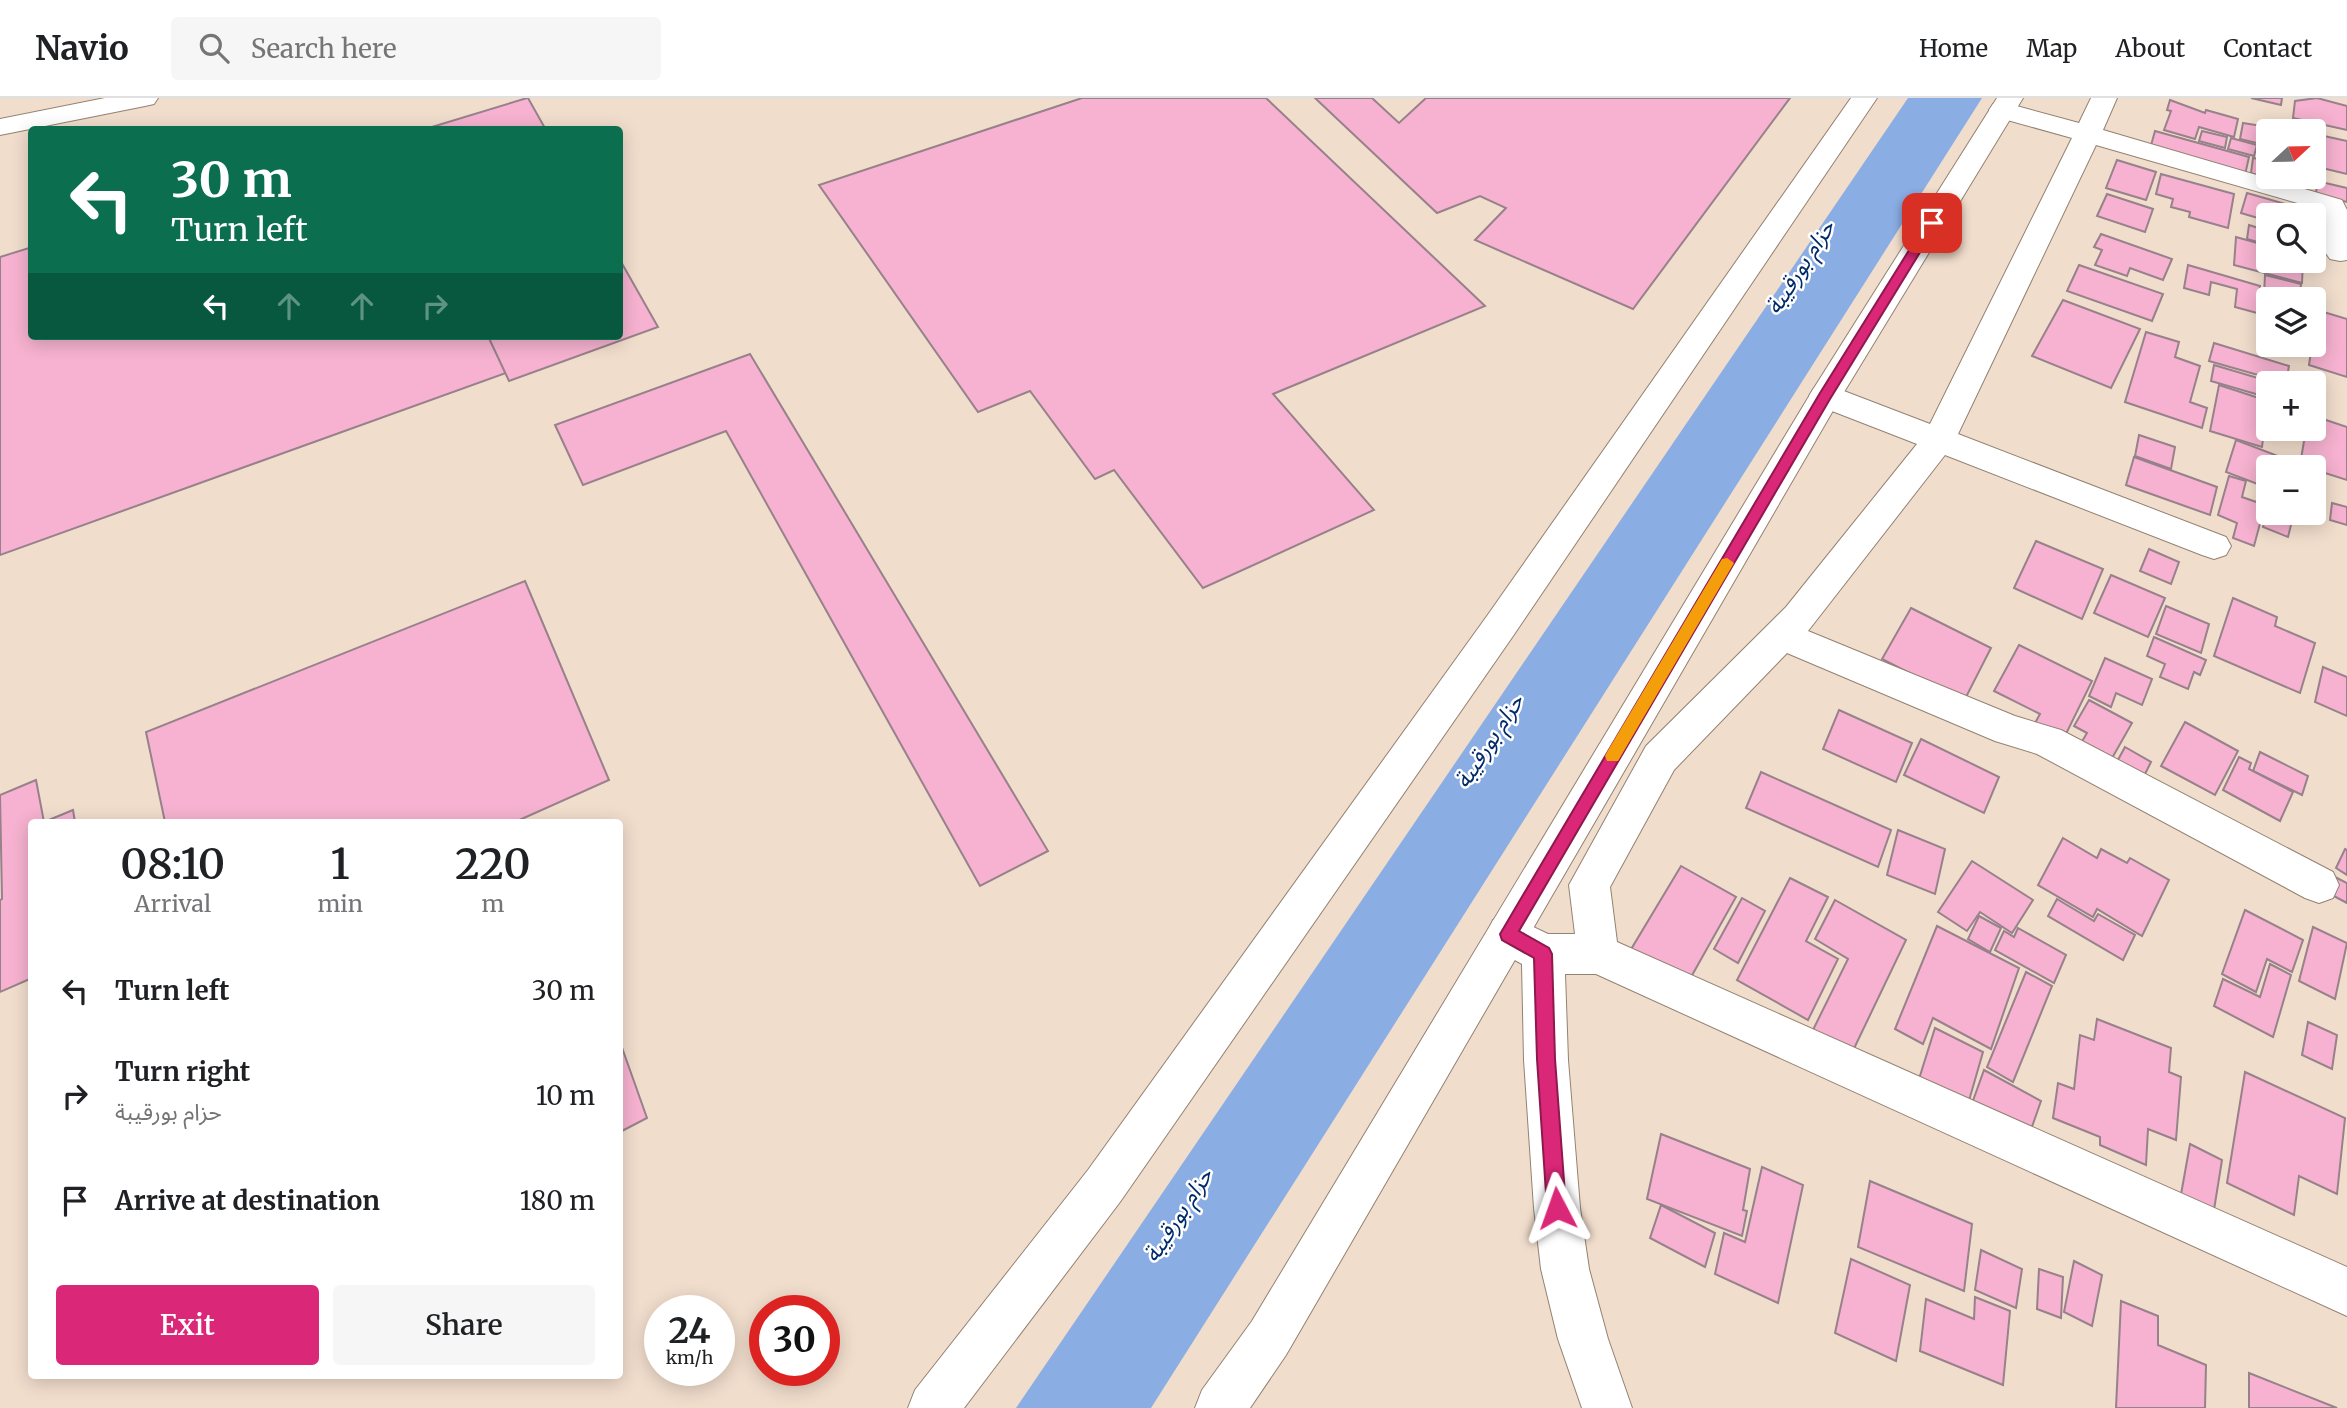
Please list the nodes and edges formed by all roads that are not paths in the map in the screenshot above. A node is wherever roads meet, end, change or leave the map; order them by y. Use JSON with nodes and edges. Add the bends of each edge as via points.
{"nodes":[{"id":1,"x":145,"y":98,"type":"edge"},
{"id":2,"x":1864,"y":98,"type":"edge"},
{"id":3,"x":2104,"y":98,"type":"edge"},
{"id":4,"x":2006,"y":104,"type":"edge"},
{"id":5,"x":0,"y":127,"type":"edge"},
{"id":6,"x":2089,"y":135,"type":"junction"},
{"id":7,"x":2340,"y":252,"type":"dead end"},
{"id":8,"x":1825,"y":396,"type":"junction"},
{"id":9,"x":1939,"y":439,"type":"junction"},
{"id":10,"x":2214,"y":546,"type":"dead end"},
{"id":11,"x":1781,"y":635,"type":"junction"},
{"id":12,"x":2319,"y":885,"type":"dead end"},
{"id":13,"x":1525,"y":944,"type":"junction"},
{"id":14,"x":1598,"y":954,"type":"junction"},
{"id":15,"x":2347,"y":1292,"type":"edge"},
{"id":16,"x":933,"y":1408,"type":"edge"},
{"id":17,"x":1220,"y":1408,"type":"edge"},
{"id":18,"x":1607,"y":1408,"type":"edge"}],
"edges":[{"from":1,"to":5,"type":"main road"},
{"from":2,"to":16,"type":"main road","via":[[1500,626],[1104,1186]]},
{"from":3,"to":6,"type":"main road"},
{"from":4,"to":6,"type":"main road"},
{"from":4,"to":8,"type":"main road"},
{"from":6,"to":7,"type":"main road","via":[[2325,202],[2332,206]]},
{"from":6,"to":9,"type":"main road"},
{"from":8,"to":9,"type":"main road"},
{"from":8,"to":13,"type":"main road"},
{"from":9,"to":10,"type":"main road"},
{"from":9,"to":11,"type":"main road"},
{"from":11,"to":12,"type":"main road","via":[[2008,730],[2047,741]]},
{"from":11,"to":14,"type":"main road","via":[[1660,758],[1590,885]]},
{"from":13,"to":14,"type":"main road"},
{"from":13,"to":17,"type":"main road"},
{"from":13,"to":18,"type":"main road","via":[[1547,1073],[1565,1269]]},
{"from":14,"to":15,"type":"main road"}]}
